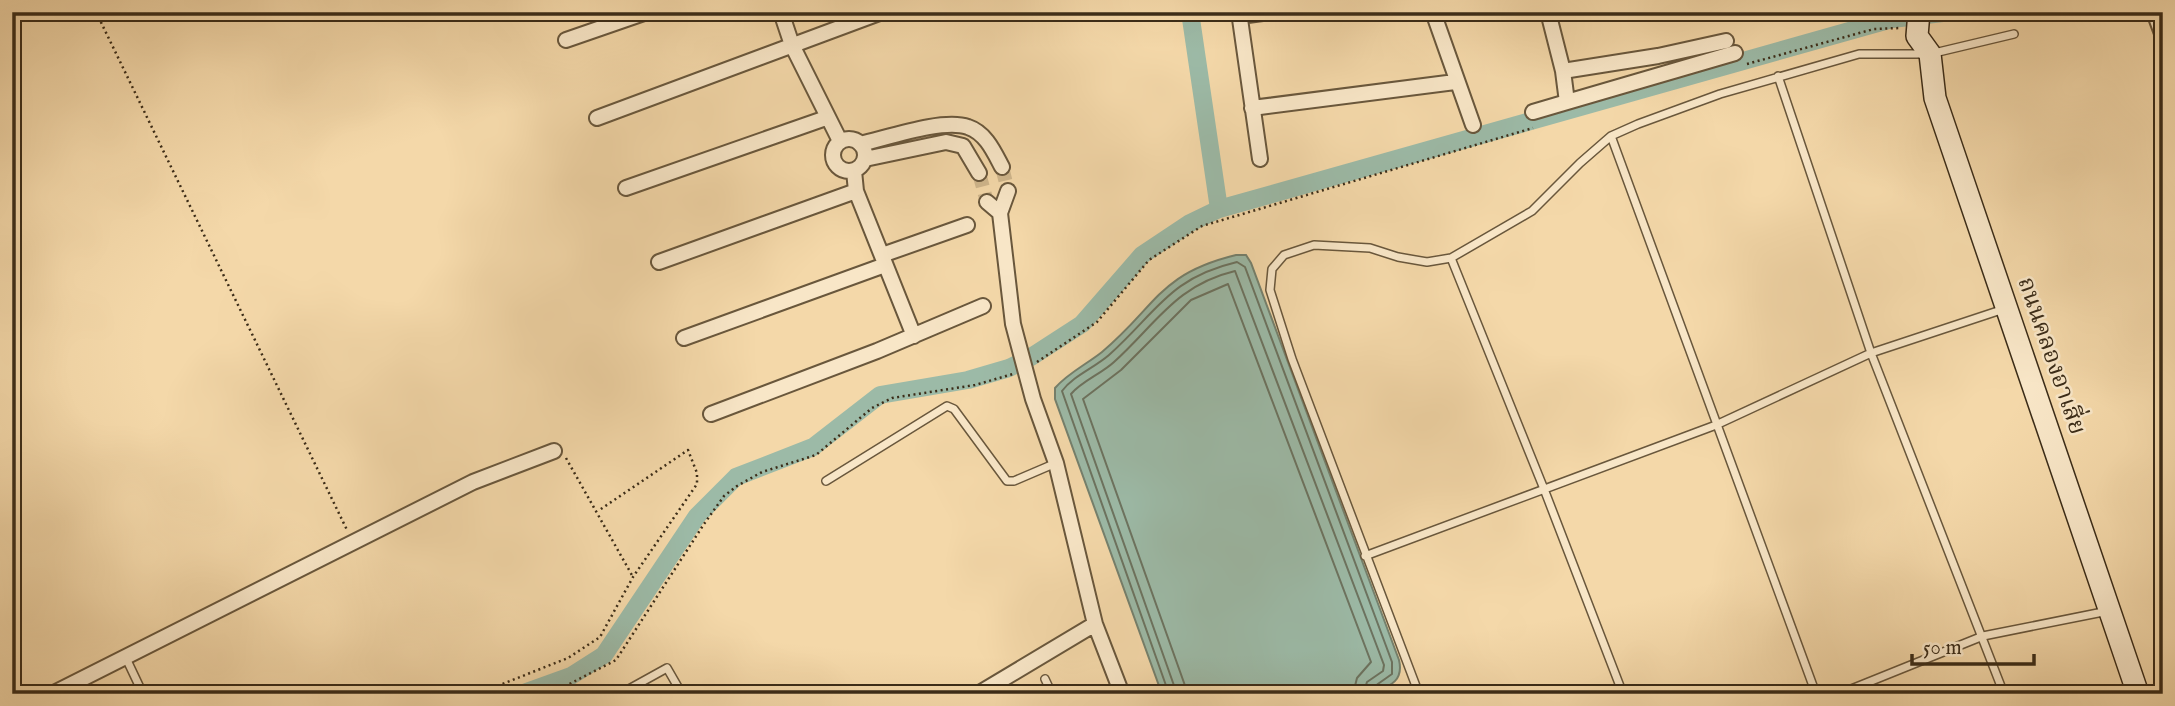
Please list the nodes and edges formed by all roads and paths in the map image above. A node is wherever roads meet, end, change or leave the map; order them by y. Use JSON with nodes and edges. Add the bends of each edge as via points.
{"nodes":[{"id":1,"x":96,"y":12,"type":"edge"},
{"id":2,"x":647,"y":12,"type":"edge"},
{"id":3,"x":781,"y":12,"type":"edge"},
{"id":4,"x":882,"y":12,"type":"edge"},
{"id":5,"x":1270,"y":12,"type":"edge"},
{"id":6,"x":1433,"y":12,"type":"edge"},
{"id":7,"x":1548,"y":12,"type":"edge"},
{"id":8,"x":1919,"y":12,"type":"edge"},
{"id":9,"x":2154,"y":12,"type":"edge"},
{"id":10,"x":1240,"y":14,"type":"edge"},
{"id":11,"x":2014,"y":34,"type":"dead end"},
{"id":12,"x":2163,"y":36,"type":"edge"},
{"id":13,"x":566,"y":40,"type":"dead end"},
{"id":14,"x":1923,"y":44,"type":"junction"},
{"id":15,"x":792,"y":45,"type":"junction"},
{"id":16,"x":1733,"y":53,"type":"junction"},
{"id":17,"x":1563,"y":71,"type":"junction"},
{"id":18,"x":1778,"y":76,"type":"junction"},
{"id":19,"x":1455,"y":82,"type":"junction"},
{"id":20,"x":1567,"y":102,"type":"junction"},
{"id":21,"x":1252,"y":108,"type":"junction"},
{"id":22,"x":1533,"y":112,"type":"dead end"},
{"id":23,"x":597,"y":118,"type":"dead end"},
{"id":24,"x":826,"y":118,"type":"junction"},
{"id":25,"x":1473,"y":125,"type":"dead end"},
{"id":26,"x":1542,"y":125,"type":"dead end"},
{"id":27,"x":1611,"y":136,"type":"junction"},
{"id":28,"x":840,"y":141,"type":"junction"},
{"id":29,"x":860,"y":144,"type":"junction"},
{"id":30,"x":865,"y":159,"type":"junction"},
{"id":31,"x":1260,"y":159,"type":"dead end"},
{"id":32,"x":1002,"y":167,"type":"tunnel mouth"},
{"id":33,"x":854,"y":171,"type":"junction"},
{"id":34,"x":979,"y":173,"type":"tunnel mouth"},
{"id":35,"x":626,"y":188,"type":"dead end"},
{"id":36,"x":856,"y":191,"type":"junction"},
{"id":37,"x":1008,"y":191,"type":"tunnel mouth"},
{"id":38,"x":987,"y":202,"type":"tunnel mouth"},
{"id":39,"x":1000,"y":213,"type":"junction"},
{"id":40,"x":967,"y":225,"type":"dead end"},
{"id":41,"x":1451,"y":258,"type":"junction"},
{"id":42,"x":883,"y":260,"type":"junction"},
{"id":43,"x":659,"y":262,"type":"dead end"},
{"id":44,"x":984,"y":306,"type":"dead end"},
{"id":45,"x":2008,"y":308,"type":"junction"},
{"id":46,"x":914,"y":336,"type":"junction"},
{"id":47,"x":684,"y":338,"type":"dead end"},
{"id":48,"x":1871,"y":354,"type":"junction"},
{"id":49,"x":1033,"y":364,"type":"dead end"},
{"id":50,"x":1021,"y":370,"type":"dead end"},
{"id":51,"x":711,"y":414,"type":"dead end"},
{"id":52,"x":1716,"y":425,"type":"junction"},
{"id":53,"x":554,"y":451,"type":"joint"},
{"id":54,"x":1056,"y":463,"type":"junction"},
{"id":55,"x":826,"y":481,"type":"dead end"},
{"id":56,"x":1544,"y":489,"type":"junction"},
{"id":57,"x":597,"y":511,"type":"junction"},
{"id":58,"x":353,"y":542,"type":"junction"},
{"id":59,"x":1365,"y":556,"type":"junction"},
{"id":60,"x":633,"y":577,"type":"junction"},
{"id":61,"x":2110,"y":610,"type":"junction"},
{"id":62,"x":1096,"y":624,"type":"junction"},
{"id":63,"x":1983,"y":636,"type":"junction"},
{"id":64,"x":125,"y":655,"type":"junction"},
{"id":65,"x":1045,"y":679,"type":"dead end"},
{"id":66,"x":51,"y":694,"type":"edge"},
{"id":67,"x":143,"y":694,"type":"edge"},
{"id":68,"x":477,"y":694,"type":"edge"},
{"id":69,"x":550,"y":694,"type":"edge"},
{"id":70,"x":620,"y":694,"type":"edge"},
{"id":71,"x":682,"y":694,"type":"edge"},
{"id":72,"x":978,"y":694,"type":"edge"},
{"id":73,"x":1052,"y":694,"type":"edge"},
{"id":74,"x":1122,"y":694,"type":"edge"},
{"id":75,"x":1419,"y":694,"type":"edge"},
{"id":76,"x":1623,"y":694,"type":"edge"},
{"id":77,"x":1816,"y":694,"type":"edge"},
{"id":78,"x":1839,"y":694,"type":"edge"},
{"id":79,"x":2004,"y":694,"type":"edge"},
{"id":80,"x":2138,"y":694,"type":"edge"}],
"edges":[{"from":1,"to":58,"type":"path"},
{"from":2,"to":13,"type":"street"},
{"from":3,"to":15,"type":"street"},
{"from":4,"to":15,"type":"street"},
{"from":5,"to":10,"type":"street"},
{"from":6,"to":19,"type":"street"},
{"from":7,"to":17,"type":"street"},
{"from":8,"to":14,"type":"street","name":"ถนนคลองอาเสี่ย"},
{"from":9,"to":12,"type":"street"},
{"from":10,"to":21,"type":"street"},
{"from":11,"to":14,"type":"lane"},
{"from":14,"to":16,"type":"path","via":[[1909,32],[1891,26]]},
{"from":14,"to":18,"type":"lane","via":[[1859,54]]},
{"from":14,"to":45,"type":"street","name":"ถนนคลองอาเสี่ย","via":[[1935,97]]},
{"from":15,"to":23,"type":"street"},
{"from":15,"to":24,"type":"street"},
{"from":16,"to":17,"type":"street","via":[[1658,56]]},
{"from":16,"to":20,"type":"street"},
{"from":17,"to":20,"type":"street"},
{"from":18,"to":27,"type":"lane"},
{"from":18,"to":48,"type":"lane"},
{"from":19,"to":21,"type":"street"},
{"from":19,"to":25,"type":"street"},
{"from":20,"to":22,"type":"street"},
{"from":21,"to":31,"type":"street"},
{"from":24,"to":28,"type":"street"},
{"from":24,"to":35,"type":"street"},
{"from":26,"to":49,"type":"path","via":[[1213,221],[1149,260],[1097,322]]},
{"from":27,"to":41,"type":"lane","via":[[1532,212]]},
{"from":27,"to":52,"type":"lane"},
{"from":28,"to":29,"type":"street"},
{"from":28,"to":33,"type":"street","via":[[832,155],[835,165]]},
{"from":29,"to":30,"type":"street"},
{"from":29,"to":32,"type":"street","via":[[937,126],[967,126],[990,143]]},
{"from":30,"to":33,"type":"street"},
{"from":30,"to":34,"type":"street","via":[[946,142],[963,146]]},
{"from":33,"to":36,"type":"street"},
{"from":36,"to":42,"type":"street"},
{"from":36,"to":43,"type":"street"},
{"from":37,"to":39,"type":"street"},
{"from":38,"to":39,"type":"street"},
{"from":39,"to":54,"type":"street","via":[[1013,324]]},
{"from":40,"to":42,"type":"street"},
{"from":41,"to":56,"type":"lane"},
{"from":41,"to":59,"type":"lane","via":[[1427,262],[1370,248],[1314,245],[1284,255],[1272,269],[1270,290],[1292,359]]},
{"from":42,"to":46,"type":"street"},
{"from":42,"to":47,"type":"street"},
{"from":44,"to":46,"type":"street"},
{"from":45,"to":48,"type":"lane"},
{"from":45,"to":61,"type":"street","name":"ถนนคลองอาเสี่ย"},
{"from":46,"to":51,"type":"street"},
{"from":48,"to":52,"type":"lane"},
{"from":48,"to":63,"type":"lane"},
{"from":50,"to":69,"type":"path","via":[[975,385],[892,398],[872,408],[816,455],[762,471],[737,486],[704,524],[615,660]]},
{"from":52,"to":56,"type":"lane"},
{"from":52,"to":77,"type":"lane"},
{"from":53,"to":57,"type":"path","via":[[568,459]]},
{"from":53,"to":58,"type":"street","via":[[473,482]]},
{"from":54,"to":55,"type":"lane","via":[[1007,481],[954,409],[947,406]]},
{"from":54,"to":62,"type":"street"},
{"from":56,"to":59,"type":"lane"},
{"from":56,"to":76,"type":"lane"},
{"from":57,"to":60,"type":"path"},
{"from":57,"to":60,"type":"path","via":[[688,450],[696,484]]},
{"from":58,"to":64,"type":"street"},
{"from":59,"to":75,"type":"lane"},
{"from":60,"to":68,"type":"path","via":[[600,637],[568,658]]},
{"from":61,"to":63,"type":"lane"},
{"from":61,"to":80,"type":"street","name":"ถนนคลองอาเสี่ย"},
{"from":62,"to":72,"type":"street"},
{"from":62,"to":74,"type":"street"},
{"from":63,"to":78,"type":"lane"},
{"from":63,"to":79,"type":"lane"},
{"from":64,"to":66,"type":"street"},
{"from":64,"to":67,"type":"lane"},
{"from":65,"to":73,"type":"lane"},
{"from":70,"to":71,"type":"lane","via":[[667,668]]}]}
